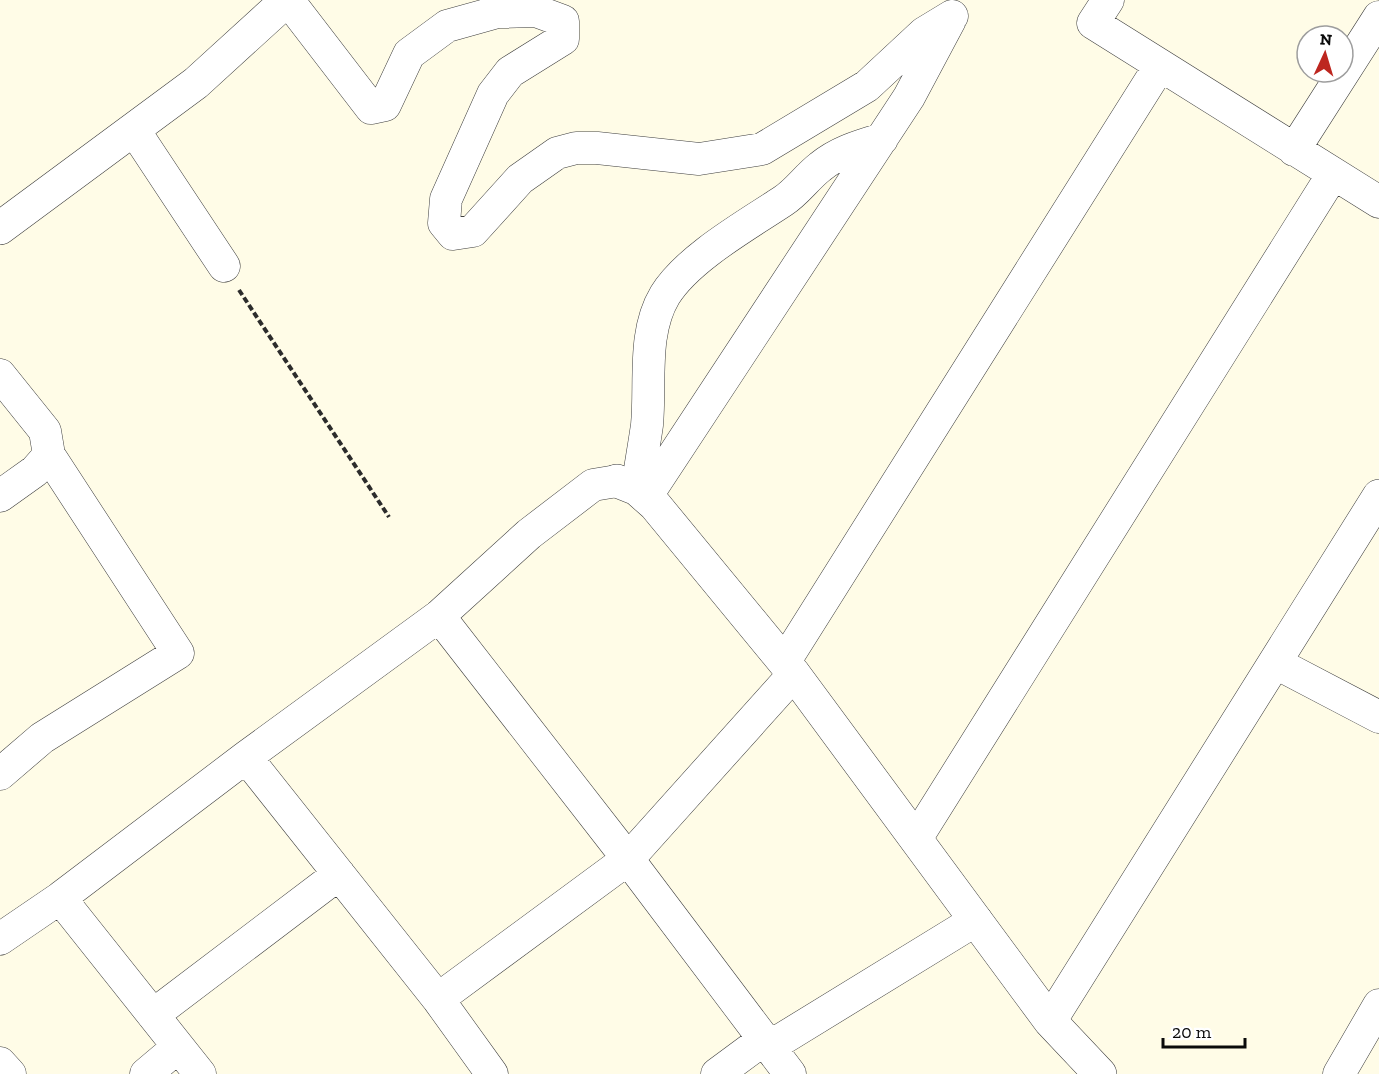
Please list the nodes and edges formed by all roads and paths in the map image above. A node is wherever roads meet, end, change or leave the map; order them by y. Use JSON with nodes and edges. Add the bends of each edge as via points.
{"nodes":[{"id":1,"x":287,"y":0,"type":"edge"},
{"id":2,"x":1107,"y":0,"type":"edge"},
{"id":3,"x":958,"y":8,"type":"edge"},
{"id":4,"x":1379,"y":17,"type":"edge"},
{"id":5,"x":1159,"y":67,"type":"junction"},
{"id":6,"x":134,"y":130,"type":"junction"},
{"id":7,"x":882,"y":139,"type":"junction"},
{"id":8,"x":1294,"y":150,"type":"junction"},
{"id":9,"x":1333,"y":174,"type":"junction"},
{"id":10,"x":1379,"y":202,"type":"edge"},
{"id":11,"x":0,"y":228,"type":"edge"},
{"id":12,"x":224,"y":266,"type":"joint"},
{"id":13,"x":0,"y":375,"type":"edge"},
{"id":14,"x":48,"y":455,"type":"junction"},
{"id":15,"x":633,"y":489,"type":"junction"},
{"id":16,"x":0,"y":496,"type":"edge"},
{"id":17,"x":1379,"y":496,"type":"edge"},
{"id":18,"x":389,"y":517,"type":"dead end"},
{"id":19,"x":440,"y":616,"type":"junction"},
{"id":20,"x":1276,"y":663,"type":"junction"},
{"id":21,"x":789,"y":668,"type":"junction"},
{"id":22,"x":1379,"y":717,"type":"edge"},
{"id":23,"x":246,"y":757,"type":"junction"},
{"id":24,"x":0,"y":774,"type":"edge"},
{"id":25,"x":916,"y":839,"type":"junction"},
{"id":26,"x":628,"y":859,"type":"junction"},
{"id":27,"x":339,"y":874,"type":"junction"},
{"id":28,"x":60,"y":898,"type":"junction"},
{"id":29,"x":976,"y":920,"type":"junction"},
{"id":30,"x":0,"y":939,"type":"edge"},
{"id":31,"x":438,"y":999,"type":"junction"},
{"id":32,"x":1379,"y":1005,"type":"edge"},
{"id":33,"x":153,"y":1015,"type":"junction"},
{"id":34,"x":1050,"y":1021,"type":"junction"},
{"id":35,"x":1379,"y":1042,"type":"edge"},
{"id":36,"x":766,"y":1044,"type":"junction"},
{"id":37,"x":178,"y":1047,"type":"junction"},
{"id":38,"x":0,"y":1062,"type":"edge"},
{"id":39,"x":1345,"y":1065,"type":"edge"},
{"id":40,"x":10,"y":1074,"type":"edge"},
{"id":41,"x":146,"y":1074,"type":"edge"},
{"id":42,"x":200,"y":1074,"type":"edge"},
{"id":43,"x":492,"y":1074,"type":"edge"},
{"id":44,"x":717,"y":1074,"type":"edge"},
{"id":45,"x":790,"y":1074,"type":"edge"},
{"id":46,"x":1100,"y":1074,"type":"edge"}],
"edges":[{"from":1,"to":3,"type":"street","via":[[371,108],[385,105],[409,54],[447,26],[497,12],[536,11],[563,21],[563,39],[510,72],[482,114],[446,200],[444,223],[453,234],[473,231],[520,179],[557,153],[597,148],[699,159],[762,149],[867,86],[924,33]]},
{"from":1,"to":6,"type":"street","via":[[196,83]]},
{"from":2,"to":5,"type":"street","via":[[1093,23]]},
{"from":3,"to":7,"type":"street"},
{"from":4,"to":8,"type":"street"},
{"from":5,"to":8,"type":"street"},
{"from":5,"to":21,"type":"street"},
{"from":6,"to":11,"type":"street"},
{"from":6,"to":12,"type":"street"},
{"from":7,"to":15,"type":"street"},
{"from":7,"to":15,"type":"street","via":[[839,153],[825,162],[786,200],[711,250],[665,296],[649,348],[647,425]]},
{"from":8,"to":9,"type":"street"},
{"from":9,"to":10,"type":"street"},
{"from":9,"to":25,"type":"street"},
{"from":12,"to":18,"type":"path"},
{"from":13,"to":14,"type":"street","via":[[45,431]]},
{"from":14,"to":16,"type":"street","via":[[35,471]]},
{"from":14,"to":24,"type":"street","via":[[178,653],[42,738]]},
{"from":15,"to":19,"type":"street","via":[[593,485],[529,534]]},
{"from":15,"to":21,"type":"street"},
{"from":17,"to":20,"type":"street"},
{"from":19,"to":23,"type":"street"},
{"from":19,"to":26,"type":"street"},
{"from":20,"to":22,"type":"street"},
{"from":20,"to":34,"type":"street"},
{"from":21,"to":25,"type":"street"},
{"from":21,"to":26,"type":"street"},
{"from":23,"to":27,"type":"street"},
{"from":23,"to":28,"type":"street"},
{"from":25,"to":29,"type":"street"},
{"from":26,"to":31,"type":"street"},
{"from":26,"to":36,"type":"street"},
{"from":27,"to":31,"type":"street"},
{"from":27,"to":33,"type":"street"},
{"from":28,"to":30,"type":"street"},
{"from":28,"to":33,"type":"street"},
{"from":29,"to":34,"type":"street"},
{"from":29,"to":36,"type":"street"},
{"from":31,"to":43,"type":"street"},
{"from":32,"to":39,"type":"street"},
{"from":33,"to":37,"type":"street"},
{"from":34,"to":46,"type":"street"},
{"from":35,"to":39,"type":"street"},
{"from":36,"to":44,"type":"street"},
{"from":36,"to":45,"type":"street"},
{"from":37,"to":41,"type":"street"},
{"from":37,"to":42,"type":"street"},
{"from":38,"to":40,"type":"street"}]}
